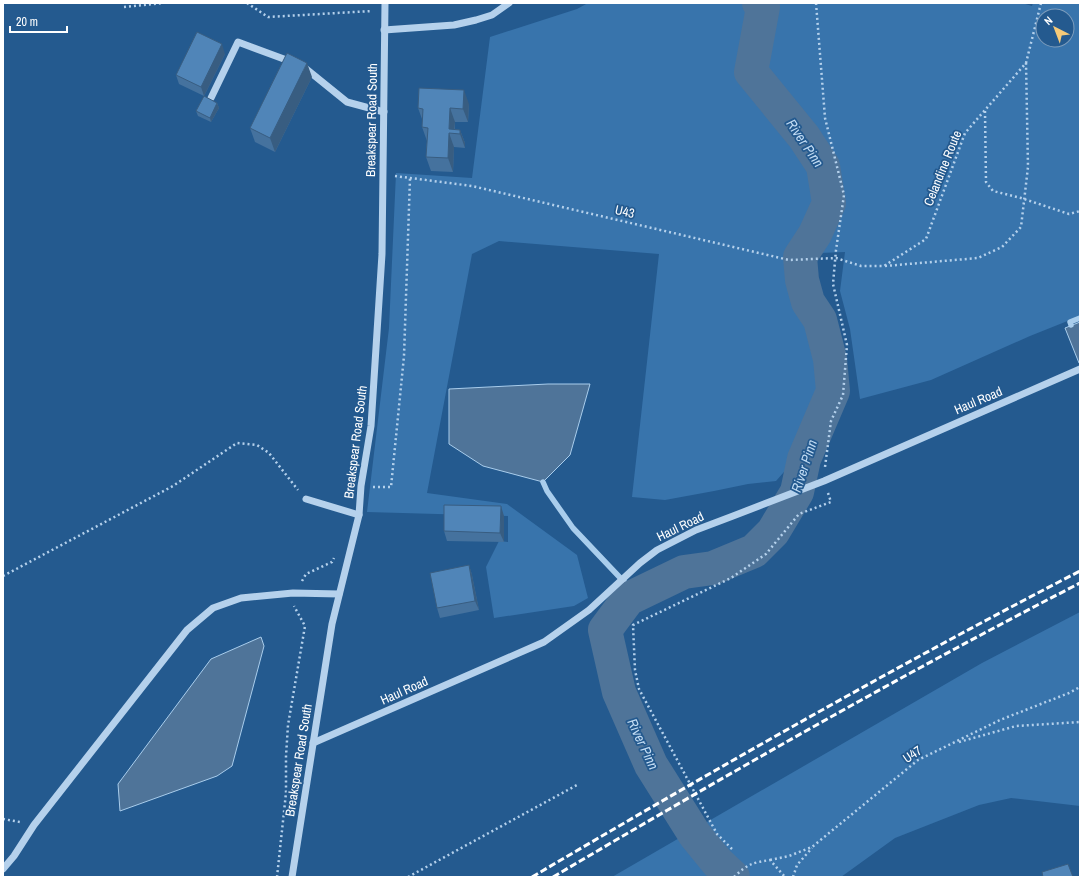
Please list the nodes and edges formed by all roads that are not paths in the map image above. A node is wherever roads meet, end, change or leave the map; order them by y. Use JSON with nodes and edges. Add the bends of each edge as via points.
{"nodes":[{"id":1,"x":509,"y":3,"type":"edge"},
{"id":2,"x":385,"y":7,"type":"edge"},
{"id":3,"x":384,"y":30,"type":"junction"},
{"id":4,"x":211,"y":98,"type":"edge"},
{"id":5,"x":384,"y":112,"type":"junction"},
{"id":6,"x":1080,"y":369,"type":"edge"},
{"id":7,"x":306,"y":499,"type":"road end"},
{"id":8,"x":359,"y":515,"type":"junction"},
{"id":9,"x":340,"y":594,"type":"junction"},
{"id":10,"x":313,"y":744,"type":"junction"},
{"id":11,"x":3,"y":870,"type":"edge"},
{"id":12,"x":292,"y":877,"type":"edge"}],
"edges":[{"from":1,"to":3,"type":"street","via":[[492,15],[454,25]]},
{"from":2,"to":3,"type":"street","name":"Breakspear Road South"},
{"from":3,"to":5,"type":"street","name":"Breakspear Road South"},
{"from":4,"to":5,"type":"street","via":[[238,42],[305,68],[347,102]]},
{"from":5,"to":8,"type":"street","name":"Breakspear Road South","via":[[382,262],[371,426]]},
{"from":6,"to":10,"type":"street","name":"Haul Road","via":[[801,490],[696,530],[657,550],[589,610],[544,642]]},
{"from":7,"to":8,"type":"street"},
{"from":8,"to":9,"type":"street","name":"Breakspear Road South"},
{"from":9,"to":10,"type":"street","name":"Breakspear Road South","via":[[332,624]]},
{"from":9,"to":11,"type":"street","via":[[293,593],[241,598],[213,608],[187,630],[42,814]]},
{"from":10,"to":12,"type":"street","name":"Breakspear Road South"}]}
